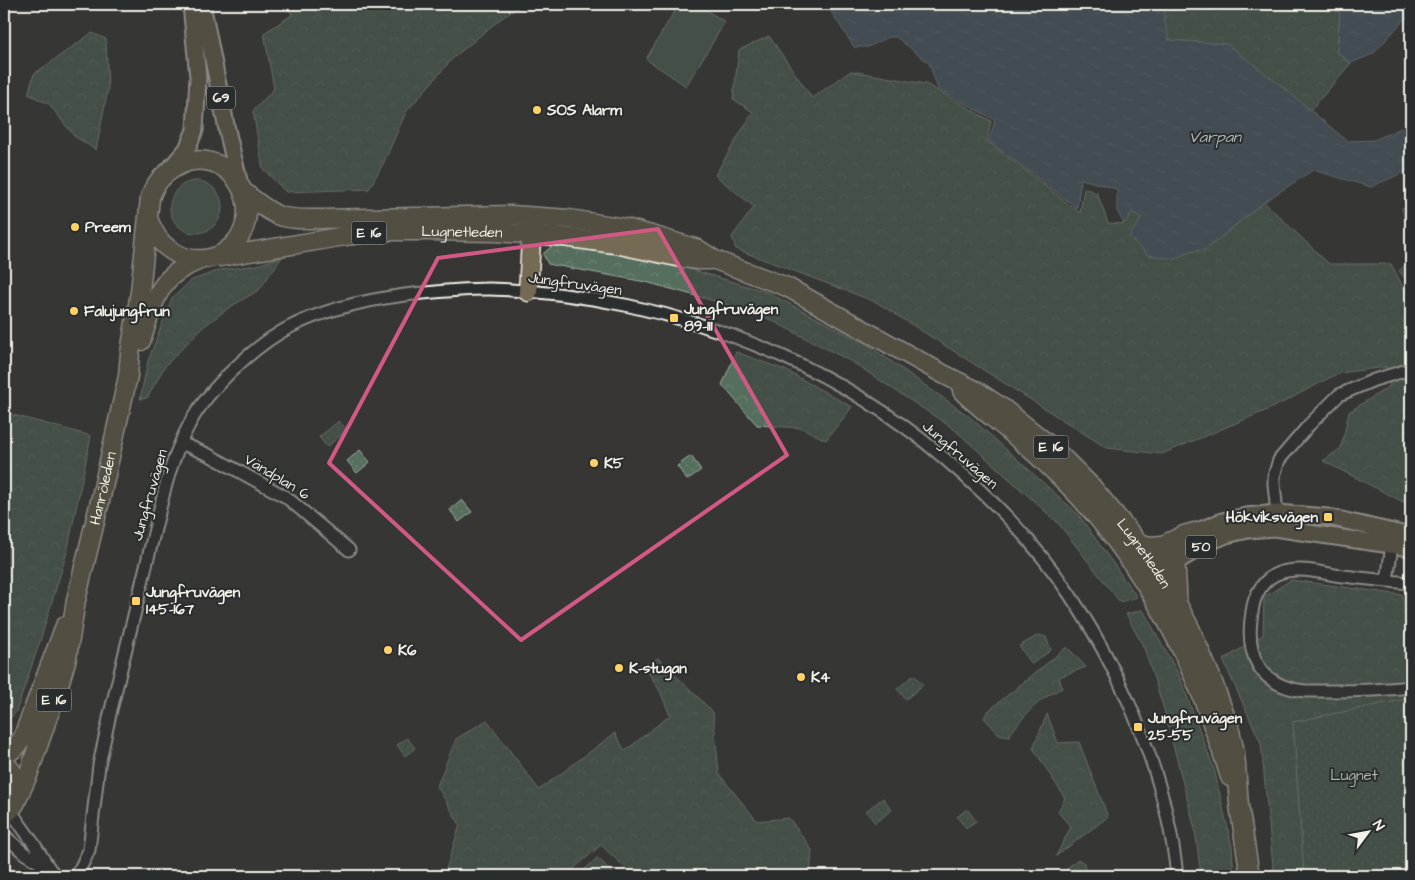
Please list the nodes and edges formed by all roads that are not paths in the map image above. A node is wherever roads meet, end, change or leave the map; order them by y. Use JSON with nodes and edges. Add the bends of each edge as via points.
{"nodes":[{"id":1,"x":191,"y":4,"type":"edge"},
{"id":2,"x":202,"y":4,"type":"edge"},
{"id":3,"x":168,"y":171,"type":"junction"},
{"id":4,"x":242,"y":188,"type":"junction"},
{"id":5,"x":532,"y":216,"type":"junction"},
{"id":6,"x":148,"y":219,"type":"junction"},
{"id":7,"x":531,"y":234,"type":"junction"},
{"id":8,"x":204,"y":259,"type":"junction"},
{"id":9,"x":715,"y":260,"type":"junction"},
{"id":10,"x":528,"y":292,"type":"junction"},
{"id":11,"x":1411,"y":369,"type":"edge"},
{"id":12,"x":943,"y":374,"type":"junction"},
{"id":13,"x":128,"y":376,"type":"junction"},
{"id":14,"x":181,"y":442,"type":"junction"},
{"id":15,"x":1277,"y":513,"type":"junction"},
{"id":16,"x":1278,"y":528,"type":"junction"},
{"id":17,"x":1195,"y":532,"type":"junction"},
{"id":18,"x":1411,"y":536,"type":"edge"},
{"id":19,"x":1393,"y":538,"type":"junction"},
{"id":20,"x":1138,"y":543,"type":"junction"},
{"id":21,"x":1411,"y":548,"type":"edge"},
{"id":22,"x":348,"y":550,"type":"dead end"},
{"id":23,"x":1176,"y":562,"type":"junction"},
{"id":24,"x":1148,"y":572,"type":"junction"},
{"id":25,"x":1387,"y":581,"type":"junction"},
{"id":26,"x":1411,"y":583,"type":"edge"},
{"id":27,"x":76,"y":600,"type":"junction"},
{"id":28,"x":1177,"y":603,"type":"junction"},
{"id":29,"x":1411,"y":688,"type":"edge"},
{"id":30,"x":4,"y":756,"type":"edge"},
{"id":31,"x":4,"y":763,"type":"edge"},
{"id":32,"x":1239,"y":805,"type":"junction"},
{"id":33,"x":10,"y":807,"type":"edge"},
{"id":34,"x":4,"y":835,"type":"edge"},
{"id":35,"x":52,"y":872,"type":"edge"},
{"id":36,"x":74,"y":876,"type":"edge"},
{"id":37,"x":1177,"y":876,"type":"edge"},
{"id":38,"x":1250,"y":876,"type":"edge"}],
"edges":[{"from":1,"to":3,"type":"main road","number":"69","via":[[198,77],[195,130],[187,149]]},
{"from":2,"to":4,"type":"main road","number":"69"},
{"from":3,"to":4,"type":"highway","via":[[182,163],[199,160],[230,172]]},
{"from":3,"to":6,"type":"highway","number":"E 16","via":[[152,192]]},
{"from":4,"to":5,"type":"highway","name":"Lugnetleden","number":"E 16","via":[[261,206],[278,216],[294,218]]},
{"from":4,"to":8,"type":"highway","number":"E 16","via":[[247,206],[242,233],[222,254]]},
{"from":5,"to":7,"type":"highway"},
{"from":5,"to":9,"type":"highway","name":"Lugnetleden","number":"E 16","via":[[634,230],[698,249]]},
{"from":6,"to":8,"type":"highway","via":[[156,237],[168,250],[183,257]]},
{"from":6,"to":13,"type":"highway","name":"Hanröleden","number":"E 16"},
{"from":7,"to":8,"type":"highway","name":"Lugnetleden","number":"E 16","via":[[425,230],[385,232]]},
{"from":7,"to":9,"type":"highway","name":"Lugnetleden","number":"E 16"},
{"from":7,"to":10,"type":"highway"},
{"from":8,"to":13,"type":"highway","name":"Hanröleden","number":"E 16","via":[[177,272],[162,287]]},
{"from":9,"to":12,"type":"highway","name":"Lugnetleden","number":"E 16","via":[[787,287]]},
{"from":10,"to":14,"type":"street","name":"Jungfruvägen","via":[[487,289],[392,297],[356,304],[289,327],[243,360],[219,384],[191,421]]},
{"from":10,"to":37,"type":"street","name":"Jungfruvägen","via":[[651,311],[763,348],[844,388],[896,421],[954,468],[1027,538],[1079,609],[1110,666],[1144,741],[1156,776]]},
{"from":11,"to":15,"type":"street","via":[[1339,395],[1309,425],[1278,460],[1274,476]]},
{"from":12,"to":20,"type":"highway","name":"Lugnetleden","number":"E 16","via":[[1004,408],[1053,448],[1092,487]]},
{"from":12,"to":24,"type":"highway","name":"Lugnetleden","number":"E 16","via":[[1029,448]]},
{"from":13,"to":27,"type":"highway","name":"Hanröleden","number":"E 16"},
{"from":14,"to":22,"type":"street","name":"Vändplan 6","via":[[286,497]]},
{"from":14,"to":36,"type":"street","name":"Jungfruvägen","via":[[164,488],[110,714],[99,765],[89,850]]},
{"from":15,"to":16,"type":"main road"},
{"from":15,"to":17,"type":"main road","number":"50","via":[[1222,520]]},
{"from":15,"to":19,"type":"main road","number":"50","via":[[1328,517]]},
{"from":16,"to":19,"type":"main road","number":"50"},
{"from":16,"to":23,"type":"main road","number":"50","via":[[1226,535]]},
{"from":17,"to":20,"type":"highway","number":"50","via":[[1163,546]]},
{"from":17,"to":24,"type":"main road","number":"50"},
{"from":18,"to":19,"type":"main road","number":"50"},
{"from":19,"to":21,"type":"main road","number":"50"},
{"from":19,"to":25,"type":"street"},
{"from":20,"to":24,"type":"highway","name":"Lugnetleden","number":"E 16"},
{"from":23,"to":24,"type":"main road","number":"50"},
{"from":23,"to":28,"type":"highway","number":"50"},
{"from":24,"to":28,"type":"highway","name":"Lugnetleden","number":"E 16"},
{"from":24,"to":32,"type":"highway","name":"Lugnetleden","number":"E 16","via":[[1167,622],[1194,676]]},
{"from":25,"to":26,"type":"street"},
{"from":25,"to":29,"type":"street","via":[[1308,571],[1281,572],[1263,584],[1257,593],[1252,607],[1252,652],[1262,673],[1270,680],[1304,691]]},
{"from":27,"to":30,"type":"highway","name":"Hanröleden","number":"E 16","via":[[22,739]]},
{"from":27,"to":33,"type":"highway","name":"Hanröleden","number":"E 16","via":[[67,658],[58,688],[28,775]]},
{"from":28,"to":32,"type":"highway","name":"Lugnetleden","number":"E 16","via":[[1212,677],[1229,726],[1235,752]]},
{"from":31,"to":33,"type":"highway","via":[[15,776],[18,787]]},
{"from":32,"to":38,"type":"highway","name":"Lugnetleden","number":"E 16"},
{"from":33,"to":35,"type":"street"},
{"from":34,"to":35,"type":"street"}]}
